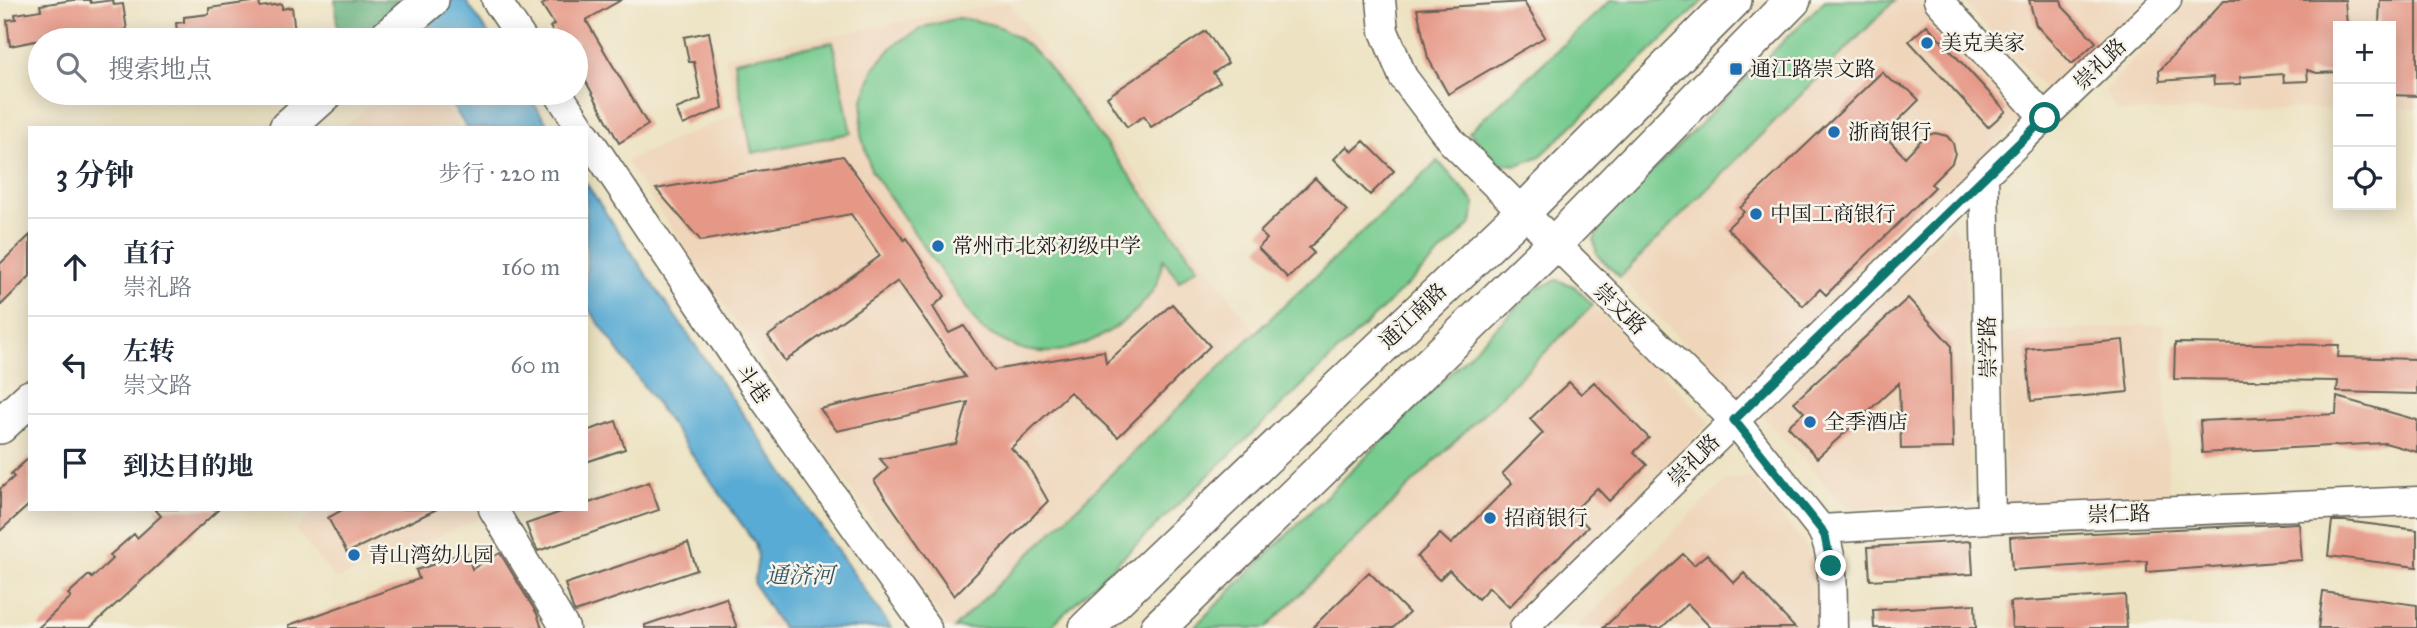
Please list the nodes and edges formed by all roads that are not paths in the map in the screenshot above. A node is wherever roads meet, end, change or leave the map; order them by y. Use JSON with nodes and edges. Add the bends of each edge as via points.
{"nodes":[{"id":1,"x":431,"y":0,"type":"edge"},
{"id":2,"x":456,"y":0,"type":"edge"},
{"id":3,"x":496,"y":0,"type":"edge"},
{"id":4,"x":1381,"y":0,"type":"edge"},
{"id":5,"x":1734,"y":0,"type":"edge"},
{"id":6,"x":1793,"y":0,"type":"edge"},
{"id":7,"x":1938,"y":0,"type":"edge"},
{"id":8,"x":2166,"y":0,"type":"edge"},
{"id":9,"x":405,"y":28,"type":"edge"},
{"id":10,"x":412,"y":28,"type":"edge"},
{"id":11,"x":515,"y":28,"type":"edge"},
{"id":12,"x":313,"y":105,"type":"edge"},
{"id":13,"x":341,"y":105,"type":"edge"},
{"id":14,"x":566,"y":105,"type":"edge"},
{"id":15,"x":2045,"y":118,"type":"junction"},
{"id":16,"x":289,"y":126,"type":"edge"},
{"id":17,"x":318,"y":126,"type":"edge"},
{"id":18,"x":580,"y":126,"type":"edge"},
{"id":19,"x":588,"y":138,"type":"edge"},
{"id":20,"x":1984,"y":175,"type":"junction"},
{"id":21,"x":1522,"y":213,"type":"junction"},
{"id":22,"x":1554,"y":244,"type":"junction"},
{"id":23,"x":28,"y":372,"type":"edge"},
{"id":24,"x":0,"y":399,"type":"edge"},
{"id":25,"x":28,"y":400,"type":"edge"},
{"id":26,"x":1734,"y":420,"type":"junction"},
{"id":27,"x":0,"y":426,"type":"edge"},
{"id":28,"x":2417,"y":501,"type":"edge"},
{"id":29,"x":494,"y":511,"type":"edge"},
{"id":30,"x":1991,"y":519,"type":"junction"},
{"id":31,"x":1821,"y":529,"type":"junction"},
{"id":32,"x":565,"y":628,"type":"edge"},
{"id":33,"x":927,"y":628,"type":"edge"},
{"id":34,"x":1087,"y":628,"type":"edge"},
{"id":35,"x":1158,"y":628,"type":"edge"},
{"id":36,"x":1524,"y":628,"type":"edge"},
{"id":37,"x":1833,"y":628,"type":"edge"}],
"edges":[{"from":1,"to":9,"type":"main road"},
{"from":2,"to":10,"type":"main road"},
{"from":3,"to":11,"type":"street"},
{"from":4,"to":21,"type":"street","name":"崇文路","via":[[1384,31],[1403,77],[1452,142]]},
{"from":5,"to":21,"type":"main road","name":"通江南路"},
{"from":6,"to":22,"type":"main road"},
{"from":7,"to":15,"type":"street"},
{"from":8,"to":15,"type":"street","name":"崇礼路"},
{"from":12,"to":16,"type":"main road"},
{"from":13,"to":17,"type":"main road"},
{"from":14,"to":18,"type":"street"},
{"from":15,"to":20,"type":"street","name":"崇礼路"},
{"from":19,"to":33,"type":"street","name":"斗巷","via":[[754,386]]},
{"from":20,"to":26,"type":"street","name":"崇礼路"},
{"from":20,"to":30,"type":"street","name":"崇学路"},
{"from":21,"to":22,"type":"street","name":"崇文路"},
{"from":21,"to":34,"type":"main road","name":"通江南路"},
{"from":22,"to":26,"type":"street","name":"崇文路"},
{"from":22,"to":35,"type":"main road"},
{"from":23,"to":24,"type":"main road"},
{"from":25,"to":27,"type":"main road"},
{"from":26,"to":31,"type":"street","name":"崇文路"},
{"from":26,"to":36,"type":"street","name":"崇礼路"},
{"from":28,"to":30,"type":"street","name":"崇仁路"},
{"from":29,"to":32,"type":"street"},
{"from":30,"to":31,"type":"street","name":"崇仁路"},
{"from":31,"to":37,"type":"street","name":"崇文路","via":[[1831,566]]}]}
